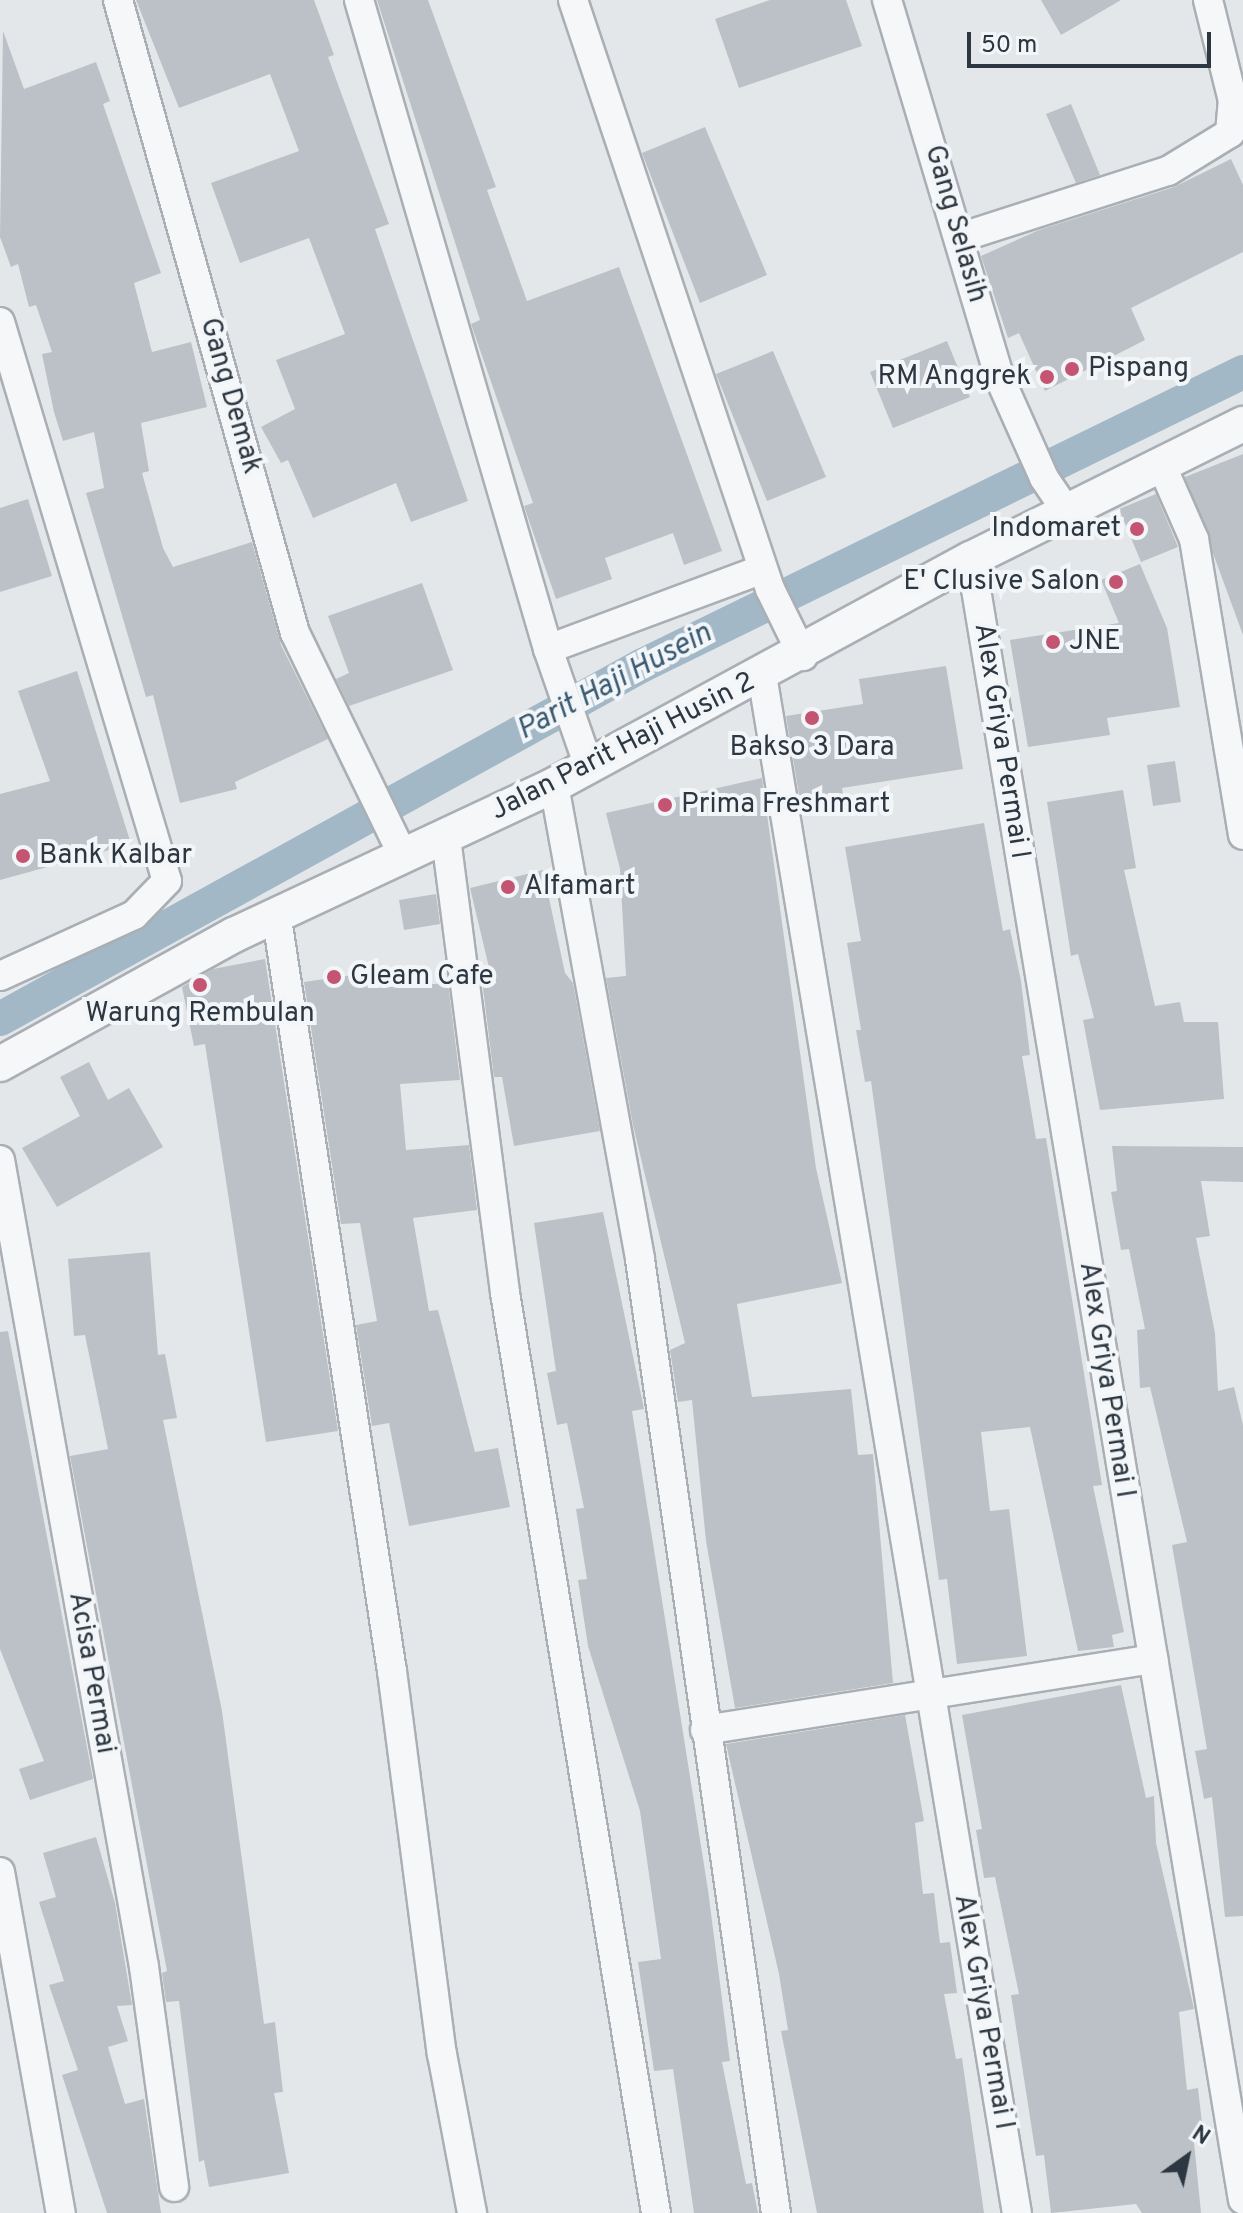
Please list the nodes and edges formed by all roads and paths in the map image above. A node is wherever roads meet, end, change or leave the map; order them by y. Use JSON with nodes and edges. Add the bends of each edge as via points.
{"nodes":[{"id":1,"x":118,"y":0,"type":"edge"},
{"id":2,"x":359,"y":0,"type":"edge"},
{"id":3,"x":573,"y":0,"type":"edge"},
{"id":4,"x":887,"y":0,"type":"edge"},
{"id":5,"x":1208,"y":0,"type":"edge"},
{"id":6,"x":962,"y":237,"type":"junction"},
{"id":7,"x":0,"y":322,"type":"edge"},
{"id":8,"x":1243,"y":424,"type":"edge"},
{"id":9,"x":1161,"y":464,"type":"junction"},
{"id":10,"x":1059,"y":500,"type":"junction"},
{"id":11,"x":971,"y":559,"type":"junction"},
{"id":12,"x":767,"y":579,"type":"junction"},
{"id":13,"x":796,"y":642,"type":"junction"},
{"id":14,"x":548,"y":649,"type":"junction"},
{"id":15,"x":762,"y":675,"type":"junction"},
{"id":16,"x":583,"y":752,"type":"junction"},
{"id":17,"x":554,"y":785,"type":"junction"},
{"id":18,"x":1243,"y":835,"type":"edge"},
{"id":19,"x":446,"y":838,"type":"junction"},
{"id":20,"x":398,"y":846,"type":"junction"},
{"id":21,"x":277,"y":919,"type":"junction"},
{"id":22,"x":0,"y":976,"type":"edge"},
{"id":23,"x":0,"y":1064,"type":"edge"},
{"id":24,"x":0,"y":1160,"type":"edge"},
{"id":25,"x":1153,"y":1659,"type":"junction"},
{"id":26,"x":928,"y":1694,"type":"junction"},
{"id":27,"x":705,"y":1730,"type":"junction"},
{"id":28,"x":0,"y":1872,"type":"edge"},
{"id":29,"x":174,"y":2187,"type":"dead end"},
{"id":30,"x":1243,"y":2200,"type":"edge"},
{"id":31,"x":61,"y":2213,"type":"edge"},
{"id":32,"x":472,"y":2213,"type":"edge"},
{"id":33,"x":656,"y":2213,"type":"edge"},
{"id":34,"x":776,"y":2213,"type":"edge"},
{"id":35,"x":1017,"y":2213,"type":"edge"}],
"edges":[{"from":1,"to":20,"type":"street","name":"Gang Demak","via":[[295,633]]},
{"from":2,"to":14,"type":"street"},
{"from":3,"to":12,"type":"street"},
{"from":4,"to":6,"type":"street","name":"Gang Selasih"},
{"from":5,"to":6,"type":"street","via":[[1233,101],[1230,133],[1168,171]]},
{"from":6,"to":10,"type":"street","name":"Gang Selasih","via":[[1000,379]]},
{"from":7,"to":22,"type":"street","via":[[167,881],[134,915]]},
{"from":8,"to":9,"type":"street","name":"Jalan Parit Haji Husin 2"},
{"from":9,"to":10,"type":"street","name":"Jalan Parit Haji Husin 2"},
{"from":9,"to":18,"type":"street","via":[[1194,539]]},
{"from":10,"to":11,"type":"street","name":"Jalan Parit Haji Husin 2"},
{"from":11,"to":13,"type":"street","name":"Jalan Parit Haji Husin 2"},
{"from":11,"to":25,"type":"street","name":"Alex Griya Permai I"},
{"from":12,"to":13,"type":"street"},
{"from":12,"to":14,"type":"street"},
{"from":13,"to":15,"type":"street","name":"Jalan Parit Haji Husin 2"},
{"from":14,"to":16,"type":"street"},
{"from":15,"to":16,"type":"street","name":"Jalan Parit Haji Husin 2"},
{"from":15,"to":26,"type":"street","name":"Alex Griya Permai I"},
{"from":16,"to":17,"type":"street","name":"Jalan Parit Haji Husin 2"},
{"from":17,"to":19,"type":"street","name":"Jalan Parit Haji Husin 2"},
{"from":17,"to":27,"type":"street","via":[[640,1259]]},
{"from":19,"to":20,"type":"street","name":"Jalan Parit Haji Husin 2"},
{"from":19,"to":33,"type":"street","via":[[505,1293]]},
{"from":20,"to":21,"type":"street","name":"Jalan Parit Haji Husin 2"},
{"from":21,"to":23,"type":"street","name":"Jalan Parit Haji Husin 2","via":[[234,935]]},
{"from":21,"to":32,"type":"street","via":[[392,1671],[442,2054]]},
{"from":24,"to":29,"type":"street","name":"Acisa Permai","via":[[144,1967]]},
{"from":25,"to":26,"type":"street"},
{"from":25,"to":30,"type":"street","name":"Alex Griya Permai I"},
{"from":26,"to":27,"type":"street"},
{"from":26,"to":35,"type":"street","name":"Alex Griya Permai I"},
{"from":27,"to":34,"type":"street"},
{"from":28,"to":31,"type":"street"}]}
